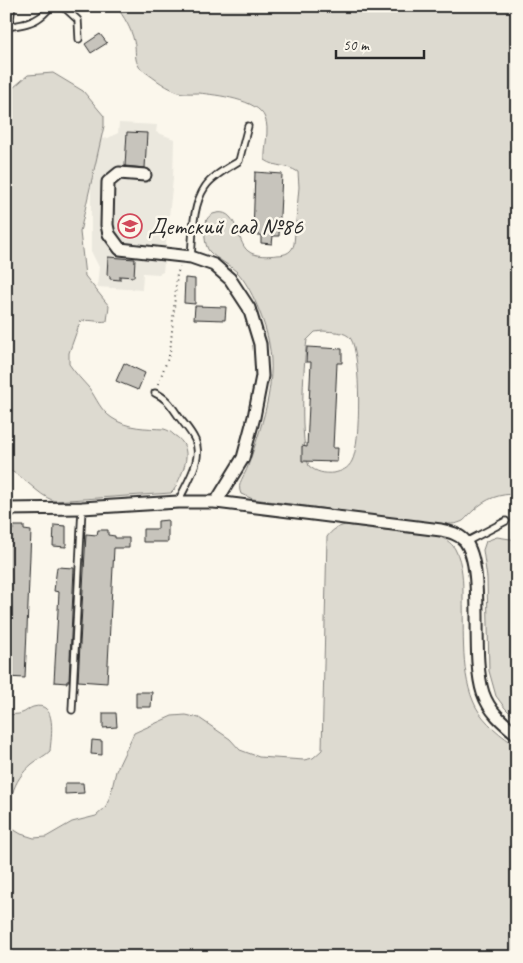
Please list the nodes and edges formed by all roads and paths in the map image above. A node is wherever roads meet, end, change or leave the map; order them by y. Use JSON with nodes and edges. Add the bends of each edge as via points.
{"nodes":[{"id":1,"x":9,"y":6,"type":"edge"},
{"id":2,"x":53,"y":6,"type":"edge"},
{"id":3,"x":59,"y":6,"type":"edge"},
{"id":4,"x":7,"y":27,"type":"edge"},
{"id":5,"x":79,"y":38,"type":"dead end"},
{"id":6,"x":248,"y":126,"type":"dead end"},
{"id":7,"x":145,"y":175,"type":"dead end"},
{"id":8,"x":191,"y":257,"type":"junction"},
{"id":9,"x":155,"y":393,"type":"joint"},
{"id":10,"x":178,"y":502,"type":"junction"},
{"id":11,"x":216,"y":502,"type":"junction"},
{"id":12,"x":82,"y":508,"type":"junction"},
{"id":13,"x":6,"y":510,"type":"edge"},
{"id":14,"x":506,"y":521,"type":"dead end"},
{"id":15,"x":466,"y":542,"type":"junction"},
{"id":16,"x":72,"y":710,"type":"dead end"},
{"id":17,"x":517,"y":734,"type":"edge"}],
"edges":[{"from":1,"to":4,"type":"street"},
{"from":2,"to":4,"type":"lane","via":[[31,22]]},
{"from":3,"to":5,"type":"lane","via":[[78,20]]},
{"from":6,"to":8,"type":"lane","via":[[240,161],[204,188],[195,214]]},
{"from":7,"to":8,"type":"street","via":[[119,173],[108,182],[109,234],[120,249]]},
{"from":8,"to":9,"type":"path","via":[[181,265],[177,274],[170,353]]},
{"from":8,"to":11,"type":"street","via":[[214,265],[230,279],[249,308],[260,344],[262,376],[243,458]]},
{"from":9,"to":10,"type":"lane","via":[[171,404],[195,440],[195,464]]},
{"from":10,"to":11,"type":"street"},
{"from":10,"to":12,"type":"street"},
{"from":11,"to":15,"type":"street","via":[[441,530],[456,534]]},
{"from":12,"to":13,"type":"street"},
{"from":12,"to":16,"type":"lane"},
{"from":14,"to":15,"type":"lane"},
{"from":15,"to":17,"type":"street","via":[[476,576],[478,673],[483,694],[496,715]]}]}
